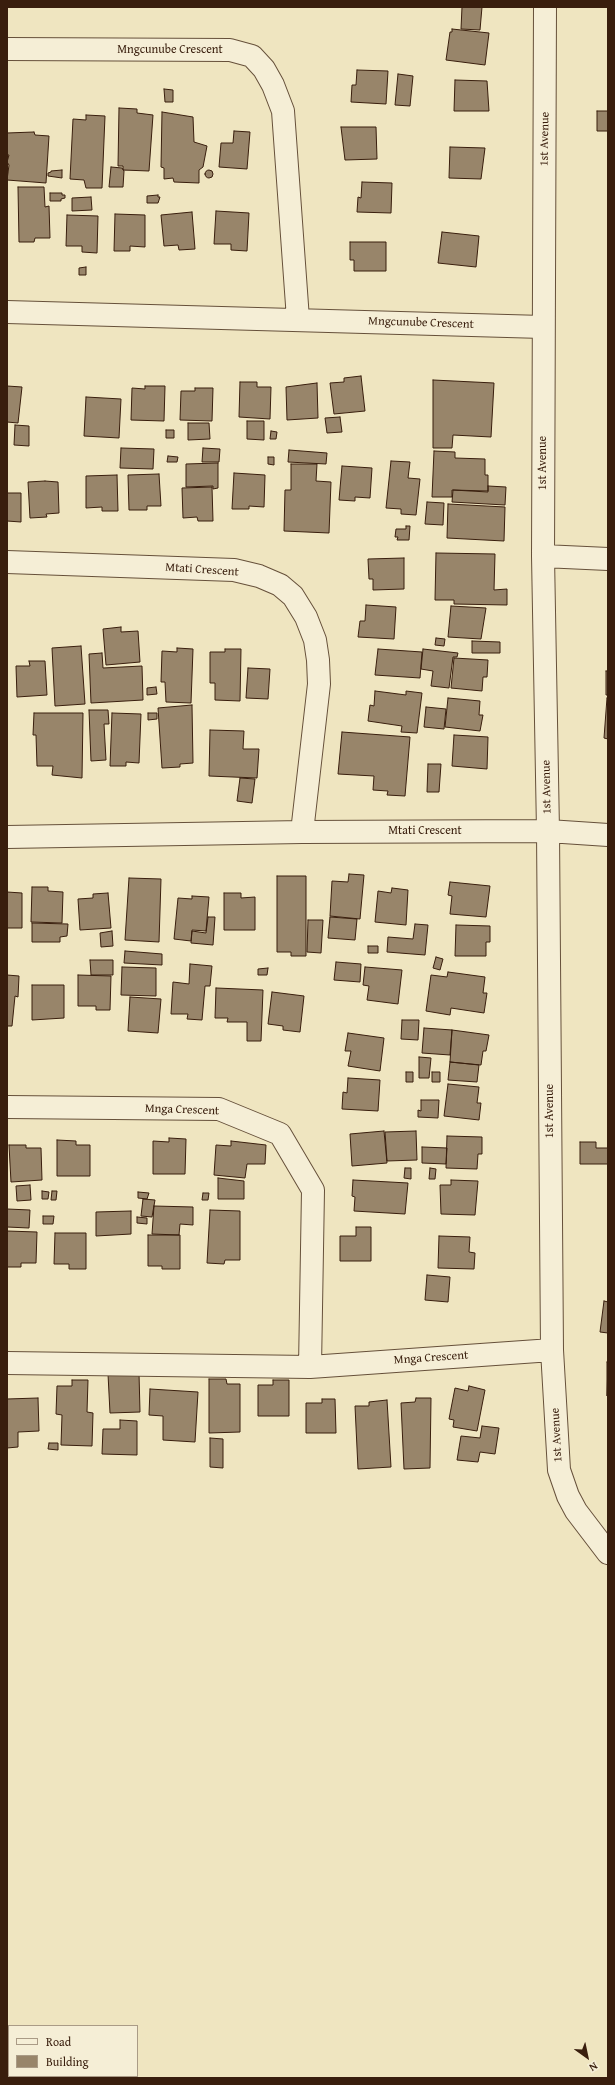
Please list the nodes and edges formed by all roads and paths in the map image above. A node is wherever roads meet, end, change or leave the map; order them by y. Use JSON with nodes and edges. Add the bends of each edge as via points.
{"nodes":[{"id":1,"x":545,"y":7,"type":"edge"},
{"id":2,"x":7,"y":49,"type":"edge"},
{"id":3,"x":7,"y":312,"type":"edge"},
{"id":4,"x":298,"y":319,"type":"junction"},
{"id":5,"x":543,"y":327,"type":"junction"},
{"id":6,"x":543,"y":556,"type":"junction"},
{"id":7,"x":608,"y":559,"type":"edge"},
{"id":8,"x":7,"y":562,"type":"edge"},
{"id":9,"x":548,"y":831,"type":"junction"},
{"id":10,"x":302,"y":832,"type":"junction"},
{"id":11,"x":608,"y":835,"type":"edge"},
{"id":12,"x":7,"y":837,"type":"edge"},
{"id":13,"x":7,"y":1107,"type":"edge"},
{"id":14,"x":552,"y":1350,"type":"junction"},
{"id":15,"x":7,"y":1363,"type":"edge"},
{"id":16,"x":310,"y":1367,"type":"junction"},
{"id":17,"x":608,"y":1553,"type":"edge"}],
"edges":[{"from":1,"to":5,"type":"street","name":"1st Avenue"},
{"from":2,"to":4,"type":"street","name":"Mngcunube Crescent","via":[[230,50],[252,56],[264,69],[283,111]]},
{"from":3,"to":4,"type":"street","name":"Mngcunube Crescent"},
{"from":4,"to":5,"type":"street","name":"Mngcunube Crescent"},
{"from":5,"to":6,"type":"street","name":"1st Avenue"},
{"from":6,"to":7,"type":"street"},
{"from":6,"to":9,"type":"street","name":"1st Avenue"},
{"from":8,"to":10,"type":"street","name":"Mtati Crescent","via":[[234,570],[259,576],[280,585],[293,596],[306,617],[315,640],[319,684]]},
{"from":9,"to":10,"type":"street","name":"Mtati Crescent"},
{"from":9,"to":11,"type":"street","name":"Mtati Crescent"},
{"from":9,"to":14,"type":"street","name":"1st Avenue"},
{"from":10,"to":12,"type":"street","name":"Mtati Crescent"},
{"from":13,"to":16,"type":"street","name":"Mnga Crescent","via":[[219,1109],[280,1134],[313,1190]]},
{"from":14,"to":16,"type":"street","name":"Mnga Crescent"},
{"from":14,"to":17,"type":"street","name":"1st Avenue","via":[[558,1470],[576,1511]]},
{"from":15,"to":16,"type":"street","name":"Mnga Crescent"}]}
